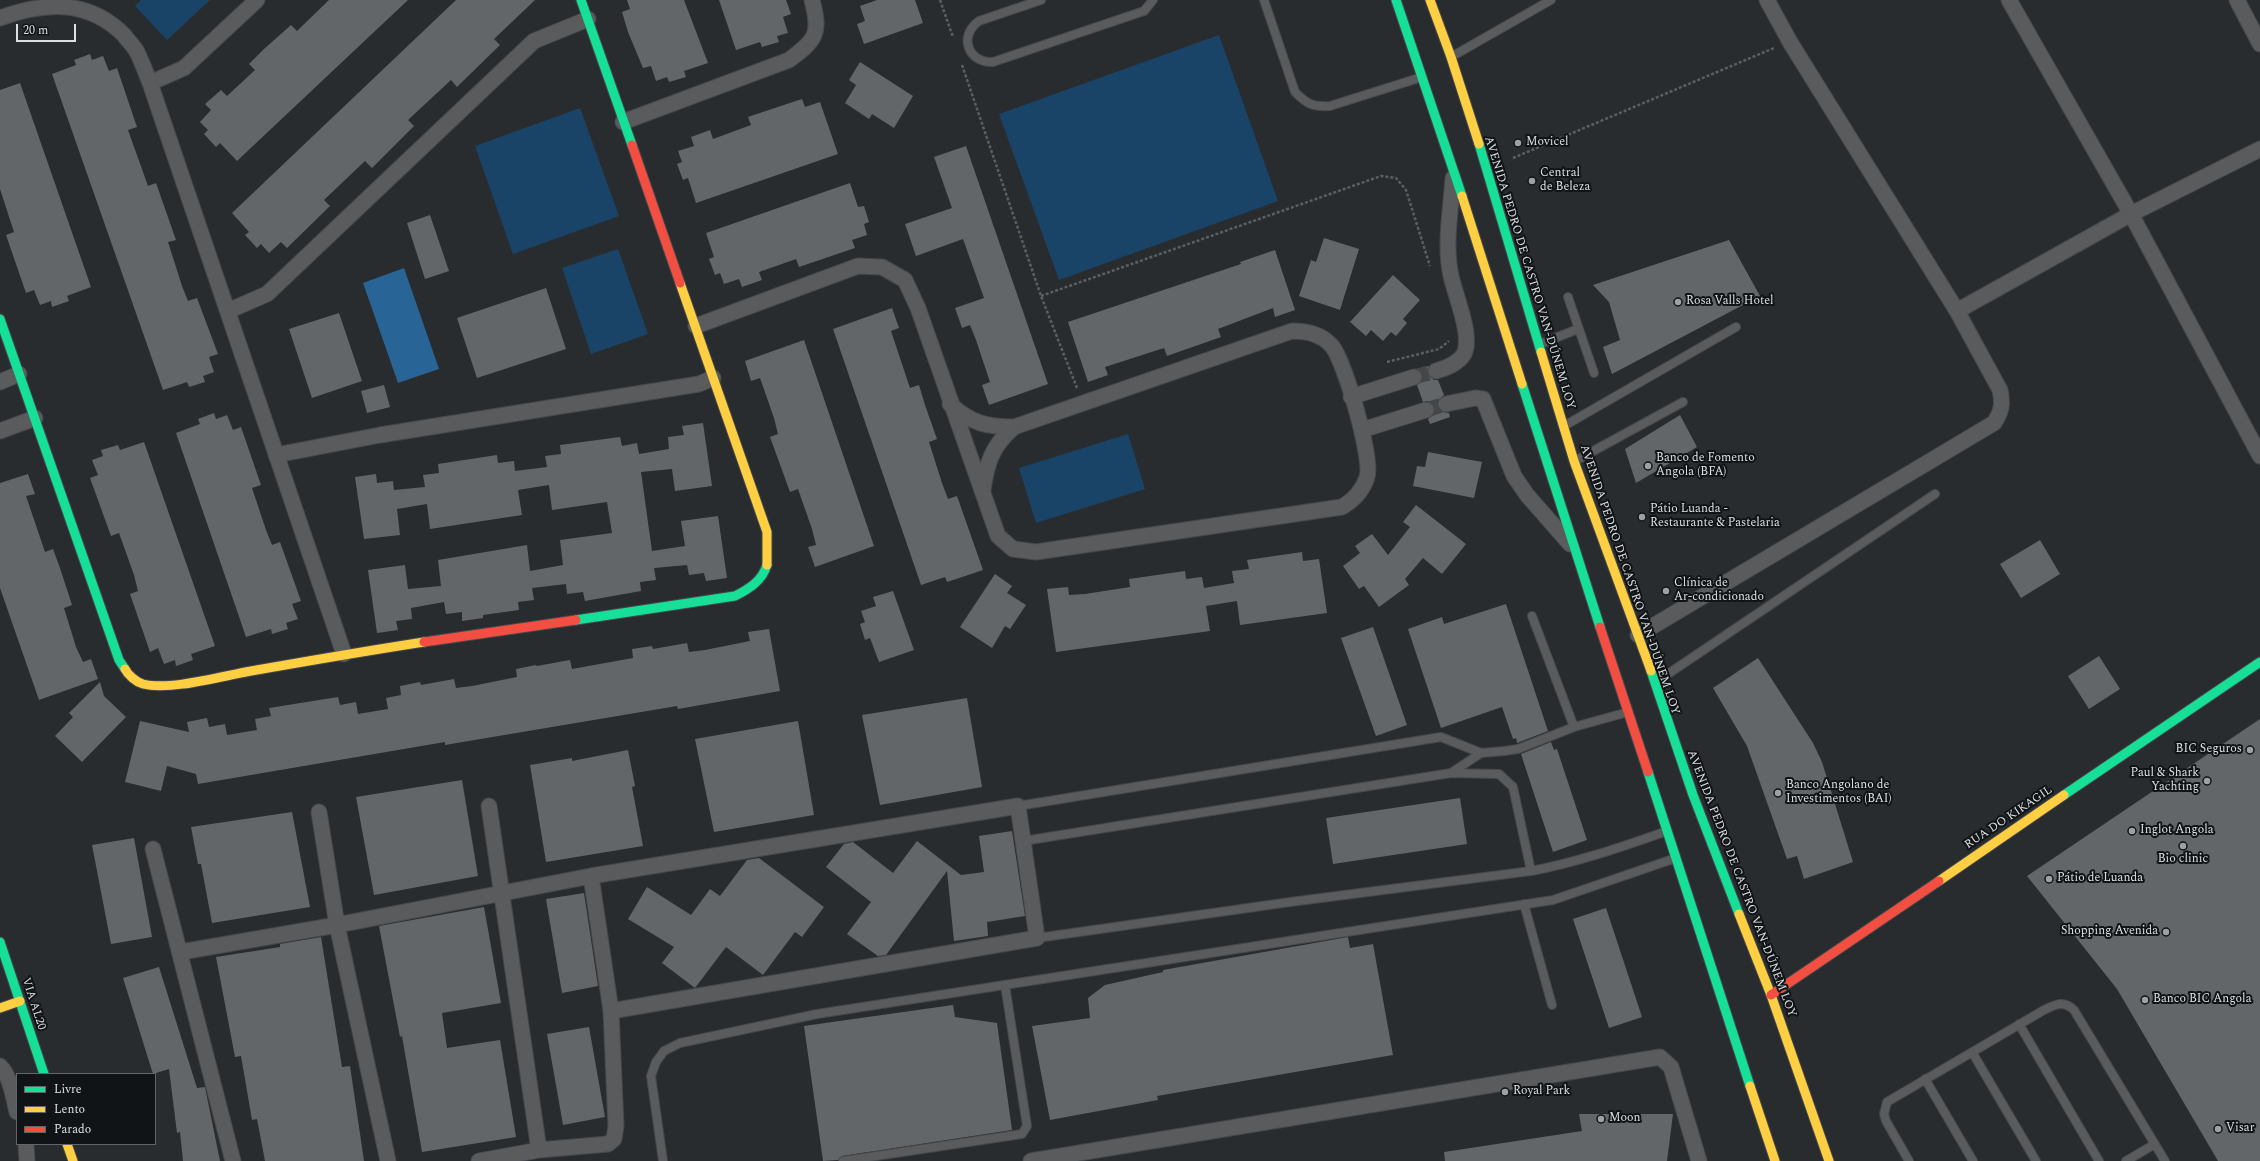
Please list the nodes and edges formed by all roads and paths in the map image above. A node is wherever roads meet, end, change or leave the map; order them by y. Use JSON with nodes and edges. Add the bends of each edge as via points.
{"nodes":[{"id":1,"x":257,"y":0,"type":"edge"},
{"id":2,"x":581,"y":0,"type":"edge"},
{"id":3,"x":812,"y":0,"type":"edge"},
{"id":4,"x":940,"y":0,"type":"edge"},
{"id":5,"x":1041,"y":0,"type":"edge"},
{"id":6,"x":1158,"y":0,"type":"edge"},
{"id":7,"x":1264,"y":0,"type":"edge"},
{"id":8,"x":1396,"y":0,"type":"edge"},
{"id":9,"x":1430,"y":0,"type":"edge"},
{"id":10,"x":1551,"y":0,"type":"edge"},
{"id":11,"x":1767,"y":0,"type":"edge"},
{"id":12,"x":2009,"y":0,"type":"edge"},
{"id":13,"x":2237,"y":0,"type":"edge"},
{"id":14,"x":1152,"y":3,"type":"edge"},
{"id":15,"x":0,"y":18,"type":"edge"},
{"id":16,"x":588,"y":19,"type":"junction"},
{"id":17,"x":1790,"y":42,"type":"junction"},
{"id":18,"x":956,"y":44,"type":"dead end"},
{"id":19,"x":2260,"y":44,"type":"edge"},
{"id":20,"x":1451,"y":57,"type":"junction"},
{"id":21,"x":961,"y":59,"type":"dead end"},
{"id":22,"x":1422,"y":76,"type":"junction"},
{"id":23,"x":150,"y":83,"type":"junction"},
{"id":24,"x":624,"y":122,"type":"junction"},
{"id":25,"x":2260,"y":149,"type":"edge"},
{"id":26,"x":1513,"y":158,"type":"dead end"},
{"id":27,"x":1454,"y":169,"type":"junction"},
{"id":28,"x":2131,"y":214,"type":"junction"},
{"id":29,"x":1432,"y":273,"type":"dead end"},
{"id":30,"x":1041,"y":296,"type":"junction"},
{"id":31,"x":1568,"y":297,"type":"dead end"},
{"id":32,"x":228,"y":311,"type":"junction"},
{"id":33,"x":1957,"y":311,"type":"junction"},
{"id":34,"x":0,"y":319,"type":"edge"},
{"id":35,"x":696,"y":326,"type":"junction"},
{"id":36,"x":1736,"y":327,"type":"dead end"},
{"id":37,"x":1578,"y":329,"type":"junction"},
{"id":38,"x":1450,"y":333,"type":"dead end"},
{"id":39,"x":1538,"y":345,"type":"junction"},
{"id":40,"x":1387,"y":362,"type":"dead end"},
{"id":41,"x":1436,"y":371,"type":"tunnel mouth"},
{"id":42,"x":1594,"y":373,"type":"dead end"},
{"id":43,"x":19,"y":374,"type":"junction"},
{"id":44,"x":1414,"y":377,"type":"tunnel mouth"},
{"id":45,"x":713,"y":378,"type":"junction"},
{"id":46,"x":0,"y":382,"type":"edge"},
{"id":47,"x":1351,"y":396,"type":"junction"},
{"id":48,"x":1684,"y":402,"type":"dead end"},
{"id":49,"x":1082,"y":403,"type":"junction"},
{"id":50,"x":950,"y":404,"type":"junction"},
{"id":51,"x":1446,"y":404,"type":"tunnel mouth"},
{"id":52,"x":1426,"y":410,"type":"tunnel mouth"},
{"id":53,"x":35,"y":418,"type":"junction"},
{"id":54,"x":1563,"y":426,"type":"junction"},
{"id":55,"x":1014,"y":427,"type":"junction"},
{"id":56,"x":1362,"y":430,"type":"junction"},
{"id":57,"x":0,"y":431,"type":"edge"},
{"id":58,"x":276,"y":455,"type":"junction"},
{"id":59,"x":2260,"y":456,"type":"edge"},
{"id":60,"x":1574,"y":461,"type":"junction"},
{"id":61,"x":983,"y":491,"type":"junction"},
{"id":62,"x":1935,"y":494,"type":"dead end"},
{"id":63,"x":1576,"y":552,"type":"junction"},
{"id":64,"x":1532,"y":616,"type":"dead end"},
{"id":65,"x":1638,"y":635,"type":"junction"},
{"id":66,"x":344,"y":654,"type":"junction"},
{"id":67,"x":2260,"y":662,"type":"edge"},
{"id":68,"x":1654,"y":683,"type":"junction"},
{"id":69,"x":1629,"y":712,"type":"junction"},
{"id":70,"x":1574,"y":727,"type":"junction"},
{"id":71,"x":1481,"y":753,"type":"junction"},
{"id":72,"x":1451,"y":773,"type":"junction"},
{"id":73,"x":489,"y":806,"type":"dead end"},
{"id":74,"x":1018,"y":806,"type":"junction"},
{"id":75,"x":319,"y":812,"type":"dead end"},
{"id":76,"x":1668,"y":830,"type":"junction"},
{"id":77,"x":1023,"y":841,"type":"junction"},
{"id":78,"x":153,"y":849,"type":"dead end"},
{"id":79,"x":1676,"y":858,"type":"junction"},
{"id":80,"x":1531,"y":871,"type":"junction"},
{"id":81,"x":591,"y":876,"type":"junction"},
{"id":82,"x":502,"y":894,"type":"junction"},
{"id":83,"x":1524,"y":904,"type":"junction"},
{"id":84,"x":337,"y":926,"type":"junction"},
{"id":85,"x":1036,"y":938,"type":"junction"},
{"id":86,"x":0,"y":942,"type":"edge"},
{"id":87,"x":181,"y":952,"type":"junction"},
{"id":88,"x":1005,"y":985,"type":"junction"},
{"id":89,"x":1771,"y":995,"type":"junction"},
{"id":90,"x":20,"y":1002,"type":"junction"},
{"id":91,"x":1552,"y":1005,"type":"dead end"},
{"id":92,"x":0,"y":1008,"type":"edge"},
{"id":93,"x":611,"y":1011,"type":"junction"},
{"id":94,"x":2019,"y":1024,"type":"junction"},
{"id":95,"x":1972,"y":1052,"type":"junction"},
{"id":96,"x":0,"y":1066,"type":"edge"},
{"id":97,"x":44,"y":1073,"type":"edge"},
{"id":98,"x":1925,"y":1079,"type":"junction"},
{"id":99,"x":16,"y":1108,"type":"edge"},
{"id":100,"x":2155,"y":1144,"type":"junction"},
{"id":101,"x":26,"y":1145,"type":"edge"},
{"id":102,"x":67,"y":1145,"type":"edge"},
{"id":103,"x":539,"y":1150,"type":"junction"},
{"id":104,"x":27,"y":1161,"type":"edge"},
{"id":105,"x":73,"y":1161,"type":"edge"},
{"id":106,"x":233,"y":1161,"type":"edge"},
{"id":107,"x":388,"y":1161,"type":"edge"},
{"id":108,"x":479,"y":1161,"type":"edge"},
{"id":109,"x":662,"y":1161,"type":"edge"},
{"id":110,"x":843,"y":1161,"type":"edge"},
{"id":111,"x":1031,"y":1161,"type":"edge"},
{"id":112,"x":1699,"y":1161,"type":"edge"},
{"id":113,"x":1775,"y":1161,"type":"edge"},
{"id":114,"x":1829,"y":1161,"type":"edge"},
{"id":115,"x":1909,"y":1161,"type":"edge"},
{"id":116,"x":1973,"y":1161,"type":"edge"},
{"id":117,"x":2036,"y":1161,"type":"edge"},
{"id":118,"x":2099,"y":1161,"type":"edge"},
{"id":119,"x":2126,"y":1161,"type":"edge"},
{"id":120,"x":2165,"y":1161,"type":"edge"}],
"edges":[{"from":1,"to":23,"type":"street","via":[[184,68]]},
{"from":2,"to":16,"type":"main road"},
{"from":3,"to":24,"type":"street","via":[[817,25],[809,45],[788,60]]},
{"from":4,"to":18,"type":"path"},
{"from":5,"to":14,"type":"lane","via":[[979,21],[969,31],[967,45],[970,51],[979,60],[993,62],[1137,14]]},
{"from":6,"to":14,"type":"lane"},
{"from":7,"to":22,"type":"lane","via":[[1295,92],[1304,101],[1316,107],[1330,106]]},
{"from":8,"to":22,"type":"main road"},
{"from":9,"to":20,"type":"main road","name":"AVENIDA PEDRO DE CASTRO VAN-DÚNEM LOY"},
{"from":10,"to":20,"type":"lane"},
{"from":11,"to":17,"type":"street"},
{"from":12,"to":28,"type":"street"},
{"from":13,"to":19,"type":"street"},
{"from":15,"to":23,"type":"street","via":[[29,7],[64,2],[89,7],[114,22],[137,51]]},
{"from":16,"to":24,"type":"main road"},
{"from":16,"to":32,"type":"street","via":[[534,41],[267,294]]},
{"from":17,"to":26,"type":"path"},
{"from":17,"to":33,"type":"street"},
{"from":20,"to":39,"type":"main road","name":"AVENIDA PEDRO DE CASTRO VAN-DÚNEM LOY"},
{"from":21,"to":30,"type":"path"},
{"from":22,"to":27,"type":"main road"},
{"from":23,"to":32,"type":"street"},
{"from":24,"to":35,"type":"main road"},
{"from":25,"to":28,"type":"street"},
{"from":27,"to":41,"type":"street","via":[[1448,251],[1466,342],[1464,354],[1456,362]]},
{"from":27,"to":63,"type":"main road"},
{"from":28,"to":33,"type":"street"},
{"from":28,"to":59,"type":"street"},
{"from":29,"to":30,"type":"path","via":[[1406,190],[1396,178],[1381,176]]},
{"from":30,"to":49,"type":"path"},
{"from":31,"to":37,"type":"lane"},
{"from":32,"to":58,"type":"street"},
{"from":33,"to":65,"type":"street","via":[[2000,390],[2003,404],[1994,423]]},
{"from":34,"to":43,"type":"main road"},
{"from":35,"to":45,"type":"main road"},
{"from":35,"to":50,"type":"street","via":[[858,266],[882,267],[905,280],[918,308]]},
{"from":36,"to":54,"type":"lane"},
{"from":37,"to":39,"type":"lane"},
{"from":37,"to":42,"type":"lane"},
{"from":38,"to":40,"type":"path","via":[[1450,340],[1439,349]]},
{"from":39,"to":54,"type":"main road","name":"AVENIDA PEDRO DE CASTRO VAN-DÚNEM LOY"},
{"from":43,"to":46,"type":"street"},
{"from":43,"to":53,"type":"main road"},
{"from":44,"to":47,"type":"street"},
{"from":45,"to":58,"type":"street","via":[[699,384],[380,435]]},
{"from":45,"to":66,"type":"main road","via":[[767,532],[769,556],[765,573],[752,588],[735,596]]},
{"from":47,"to":49,"type":"street","via":[[1339,358],[1332,345],[1308,331],[1292,331]]},
{"from":47,"to":56,"type":"street"},
{"from":48,"to":60,"type":"lane"},
{"from":49,"to":55,"type":"street"},
{"from":50,"to":55,"type":"street","via":[[962,416],[977,422],[994,427]]},
{"from":50,"to":61,"type":"street"},
{"from":51,"to":63,"type":"street","via":[[1475,398],[1483,399],[1514,476]]},
{"from":52,"to":56,"type":"street"},
{"from":53,"to":57,"type":"street"},
{"from":53,"to":66,"type":"main road","via":[[119,660],[128,675],[142,684],[162,686]]},
{"from":54,"to":60,"type":"main road","name":"AVENIDA PEDRO DE CASTRO VAN-DÚNEM LOY"},
{"from":55,"to":61,"type":"street","via":[[1002,437],[994,449],[986,468]]},
{"from":56,"to":61,"type":"street","via":[[1369,466],[1367,477],[1353,500],[1342,507],[1036,552],[1013,548],[998,536]]},
{"from":58,"to":66,"type":"street"},
{"from":60,"to":65,"type":"main road","name":"AVENIDA PEDRO DE CASTRO VAN-DÚNEM LOY"},
{"from":62,"to":68,"type":"lane"},
{"from":63,"to":69,"type":"main road"},
{"from":64,"to":70,"type":"lane"},
{"from":65,"to":68,"type":"main road","name":"AVENIDA PEDRO DE CASTRO VAN-DÚNEM LOY"},
{"from":67,"to":89,"type":"main road","name":"RUA DO KIKAGIL"},
{"from":68,"to":89,"type":"main road","name":"AVENIDA PEDRO DE CASTRO VAN-DÚNEM LOY","via":[[1693,795]]},
{"from":69,"to":70,"type":"lane"},
{"from":69,"to":76,"type":"main road"},
{"from":70,"to":71,"type":"lane","via":[[1518,749]]},
{"from":71,"to":72,"type":"lane"},
{"from":71,"to":74,"type":"lane","via":[[1441,737]]},
{"from":72,"to":77,"type":"lane"},
{"from":72,"to":80,"type":"lane","via":[[1499,774],[1512,787]]},
{"from":73,"to":82,"type":"street"},
{"from":74,"to":77,"type":"street"},
{"from":74,"to":81,"type":"street"},
{"from":75,"to":84,"type":"street"},
{"from":76,"to":79,"type":"main road"},
{"from":76,"to":80,"type":"lane","via":[[1604,853],[1560,866]]},
{"from":77,"to":85,"type":"street"},
{"from":78,"to":87,"type":"street"},
{"from":79,"to":83,"type":"lane","via":[[1553,900]]},
{"from":79,"to":113,"type":"main road"},
{"from":80,"to":85,"type":"lane"},
{"from":81,"to":82,"type":"street"},
{"from":81,"to":93,"type":"street"},
{"from":82,"to":84,"type":"street"},
{"from":82,"to":103,"type":"street"},
{"from":83,"to":88,"type":"lane"},
{"from":83,"to":91,"type":"lane"},
{"from":84,"to":87,"type":"street"},
{"from":84,"to":107,"type":"street"},
{"from":85,"to":93,"type":"street"},
{"from":86,"to":90,"type":"main road","name":"VIA AL20"},
{"from":87,"to":106,"type":"street"},
{"from":88,"to":109,"type":"lane","via":[[817,1014],[680,1043],[664,1051],[656,1062],[651,1076]]},
{"from":88,"to":110,"type":"lane","via":[[1026,1130],[1022,1134]]},
{"from":89,"to":114,"type":"main road","name":"AVENIDA PEDRO DE CASTRO VAN-DÚNEM LOY"},
{"from":90,"to":92,"type":"main road"},
{"from":90,"to":97,"type":"main road","name":"VIA AL20"},
{"from":93,"to":103,"type":"street","via":[[616,1126],[614,1139],[608,1144]]},
{"from":94,"to":95,"type":"lane"},
{"from":94,"to":100,"type":"lane","via":[[2055,1004],[2070,1006]]},
{"from":94,"to":118,"type":"lane"},
{"from":95,"to":98,"type":"lane"},
{"from":95,"to":117,"type":"lane"},
{"from":96,"to":99,"type":"street","via":[[9,1082]]},
{"from":98,"to":115,"type":"lane","via":[[1891,1098],[1885,1108],[1886,1120]]},
{"from":98,"to":116,"type":"lane"},
{"from":100,"to":119,"type":"lane"},
{"from":100,"to":120,"type":"lane"},
{"from":101,"to":104,"type":"street"},
{"from":102,"to":105,"type":"main road"},
{"from":103,"to":108,"type":"street"},
{"from":111,"to":112,"type":"street","via":[[1660,1057],[1671,1067]]}]}
